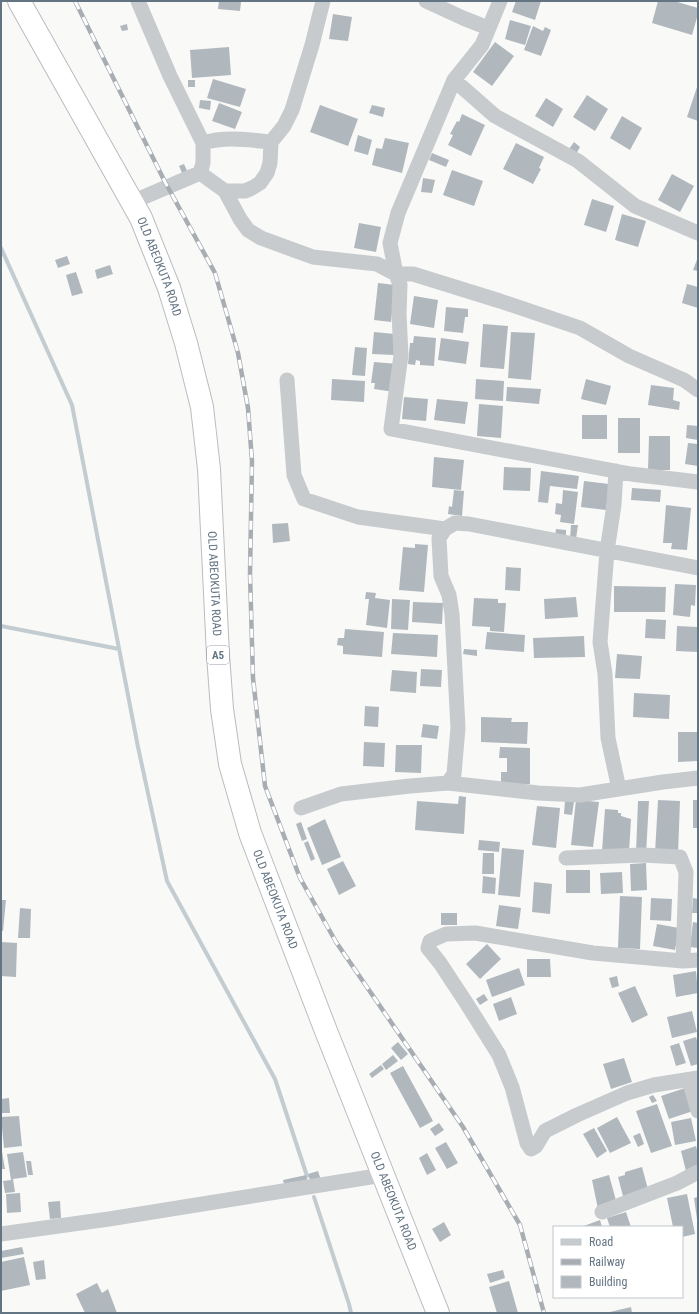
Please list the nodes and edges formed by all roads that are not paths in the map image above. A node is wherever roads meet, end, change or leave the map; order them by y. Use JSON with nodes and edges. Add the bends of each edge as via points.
{"nodes":[{"id":1,"x":19,"y":1,"type":"edge"},
{"id":2,"x":138,"y":1,"type":"edge"},
{"id":3,"x":323,"y":1,"type":"edge"},
{"id":4,"x":426,"y":1,"type":"edge"},
{"id":5,"x":500,"y":1,"type":"edge"},
{"id":6,"x":488,"y":28,"type":"junction"},
{"id":7,"x":454,"y":80,"type":"junction"},
{"id":8,"x":271,"y":142,"type":"junction"},
{"id":9,"x":203,"y":143,"type":"junction"},
{"id":10,"x":200,"y":173,"type":"junction"},
{"id":11,"x":225,"y":192,"type":"junction"},
{"id":12,"x":132,"y":202,"type":"junction"},
{"id":13,"x":698,"y":233,"type":"edge"},
{"id":14,"x":396,"y":274,"type":"junction"},
{"id":15,"x":287,"y":380,"type":"dead end"},
{"id":16,"x":698,"y":390,"type":"edge"},
{"id":17,"x":616,"y":471,"type":"junction"},
{"id":18,"x":698,"y":482,"type":"edge"},
{"id":19,"x":445,"y":529,"type":"junction"},
{"id":20,"x":607,"y":551,"type":"junction"},
{"id":21,"x":698,"y":568,"type":"edge"},
{"id":22,"x":698,"y":778,"type":"edge"},
{"id":23,"x":451,"y":779,"type":"junction"},
{"id":24,"x":619,"y":789,"type":"junction"},
{"id":25,"x":301,"y":808,"type":"dead end"},
{"id":26,"x":566,"y":858,"type":"dead end"},
{"id":27,"x":691,"y":960,"type":"edge"},
{"id":28,"x":693,"y":1079,"type":"edge"},
{"id":29,"x":698,"y":1111,"type":"edge"},
{"id":30,"x":698,"y":1172,"type":"edge"},
{"id":31,"x":383,"y":1175,"type":"junction"},
{"id":32,"x":602,"y":1212,"type":"dead end"},
{"id":33,"x":1,"y":1234,"type":"edge"},
{"id":34,"x":438,"y":1313,"type":"edge"}],
"edges":[{"from":1,"to":12,"type":"highway","name":"OLD ABEOKUTA ROAD","number":"A5"},
{"from":2,"to":9,"type":"street","via":[[170,76]]},
{"from":3,"to":8,"type":"street","via":[[292,110],[284,126]]},
{"from":4,"to":6,"type":"street"},
{"from":5,"to":6,"type":"street"},
{"from":6,"to":7,"type":"street","via":[[482,45]]},
{"from":7,"to":13,"type":"street","via":[[495,116],[578,161],[635,206]]},
{"from":7,"to":14,"type":"street","via":[[398,213],[390,243]]},
{"from":8,"to":9,"type":"street","via":[[238,139]]},
{"from":8,"to":11,"type":"street","via":[[270,163],[260,183],[245,191]]},
{"from":9,"to":10,"type":"street"},
{"from":10,"to":11,"type":"street"},
{"from":10,"to":12,"type":"street"},
{"from":11,"to":14,"type":"street","via":[[248,230],[261,238],[313,257],[377,264]]},
{"from":12,"to":31,"type":"highway","name":"OLD ABEOKUTA ROAD","number":"A5","via":[[169,288],[202,407],[209,469],[222,709],[230,764],[250,833]]},
{"from":14,"to":16,"type":"street","via":[[413,274],[580,328],[629,356],[684,380]]},
{"from":14,"to":17,"type":"street","via":[[400,285],[401,355],[391,429]]},
{"from":15,"to":19,"type":"street","via":[[294,475],[304,499],[358,518]]},
{"from":17,"to":18,"type":"street"},
{"from":17,"to":20,"type":"street"},
{"from":19,"to":20,"type":"street","via":[[455,523],[469,524]]},
{"from":19,"to":23,"type":"street","via":[[439,538],[441,576],[449,595],[452,614],[458,728]]},
{"from":20,"to":21,"type":"street"},
{"from":20,"to":24,"type":"street","via":[[600,642],[605,674],[608,738]]},
{"from":22,"to":24,"type":"street"},
{"from":23,"to":24,"type":"street","via":[[468,785],[538,793],[580,795]]},
{"from":23,"to":25,"type":"street","via":[[341,794]]},
{"from":26,"to":27,"type":"street","via":[[642,855],[680,857],[686,872]]},
{"from":27,"to":28,"type":"street","via":[[594,953],[476,933],[446,934],[430,941],[428,948],[499,1056],[512,1086],[527,1143],[532,1149],[545,1132],[627,1093],[654,1085]]},
{"from":28,"to":29,"type":"street"},
{"from":30,"to":32,"type":"street","via":[[677,1183]]},
{"from":31,"to":33,"type":"street"},
{"from":31,"to":34,"type":"highway","name":"OLD ABEOKUTA ROAD","number":"A5"}]}
